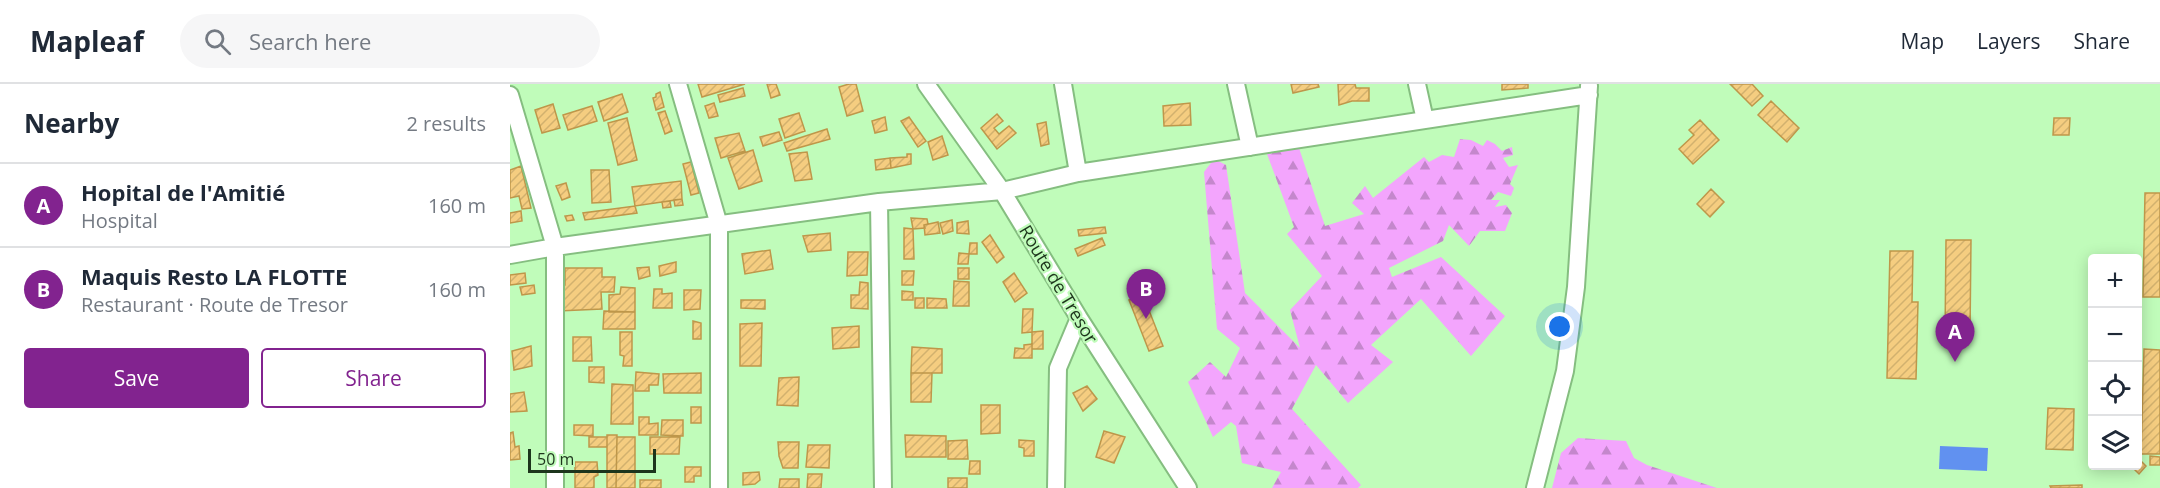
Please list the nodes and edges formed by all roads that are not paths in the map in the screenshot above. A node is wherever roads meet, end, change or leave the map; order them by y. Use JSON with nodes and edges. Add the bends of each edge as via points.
{"nodes":[{"id":1,"x":678,"y":84,"type":"edge"},
{"id":2,"x":926,"y":84,"type":"edge"},
{"id":3,"x":1063,"y":84,"type":"edge"},
{"id":4,"x":1236,"y":84,"type":"edge"},
{"id":5,"x":1417,"y":84,"type":"edge"},
{"id":6,"x":1589,"y":89,"type":"edge"},
{"id":7,"x":510,"y":95,"type":"edge"},
{"id":8,"x":1425,"y":120,"type":"junction"},
{"id":9,"x":1250,"y":147,"type":"junction"},
{"id":10,"x":1078,"y":173,"type":"junction"},
{"id":11,"x":1002,"y":191,"type":"junction"},
{"id":12,"x":879,"y":202,"type":"junction"},
{"id":13,"x":719,"y":225,"type":"junction"},
{"id":14,"x":555,"y":247,"type":"junction"},
{"id":15,"x":510,"y":255,"type":"edge"},
{"id":16,"x":1079,"y":318,"type":"junction"},
{"id":17,"x":555,"y":488,"type":"edge"},
{"id":18,"x":718,"y":488,"type":"edge"},
{"id":19,"x":883,"y":488,"type":"edge"},
{"id":20,"x":1056,"y":488,"type":"edge"},
{"id":21,"x":1188,"y":488,"type":"edge"},
{"id":22,"x":1192,"y":488,"type":"edge"},
{"id":23,"x":1536,"y":488,"type":"edge"}],
"edges":[{"from":1,"to":13,"type":"street"},
{"from":2,"to":11,"type":"street","name":"Route de Tresor"},
{"from":3,"to":10,"type":"street"},
{"from":4,"to":9,"type":"street"},
{"from":5,"to":8,"type":"street"},
{"from":6,"to":8,"type":"street"},
{"from":6,"to":23,"type":"street","via":[[1565,371]]},
{"from":7,"to":14,"type":"street"},
{"from":8,"to":9,"type":"street"},
{"from":9,"to":10,"type":"street"},
{"from":10,"to":11,"type":"street"},
{"from":11,"to":12,"type":"street"},
{"from":11,"to":16,"type":"street","name":"Route de Tresor"},
{"from":11,"to":22,"type":"street"},
{"from":12,"to":13,"type":"street"},
{"from":12,"to":19,"type":"street"},
{"from":13,"to":14,"type":"street"},
{"from":13,"to":18,"type":"street"},
{"from":14,"to":15,"type":"street"},
{"from":14,"to":17,"type":"street"},
{"from":16,"to":20,"type":"street","via":[[1058,368]]},
{"from":16,"to":21,"type":"street","name":"Route de Tresor"}]}
